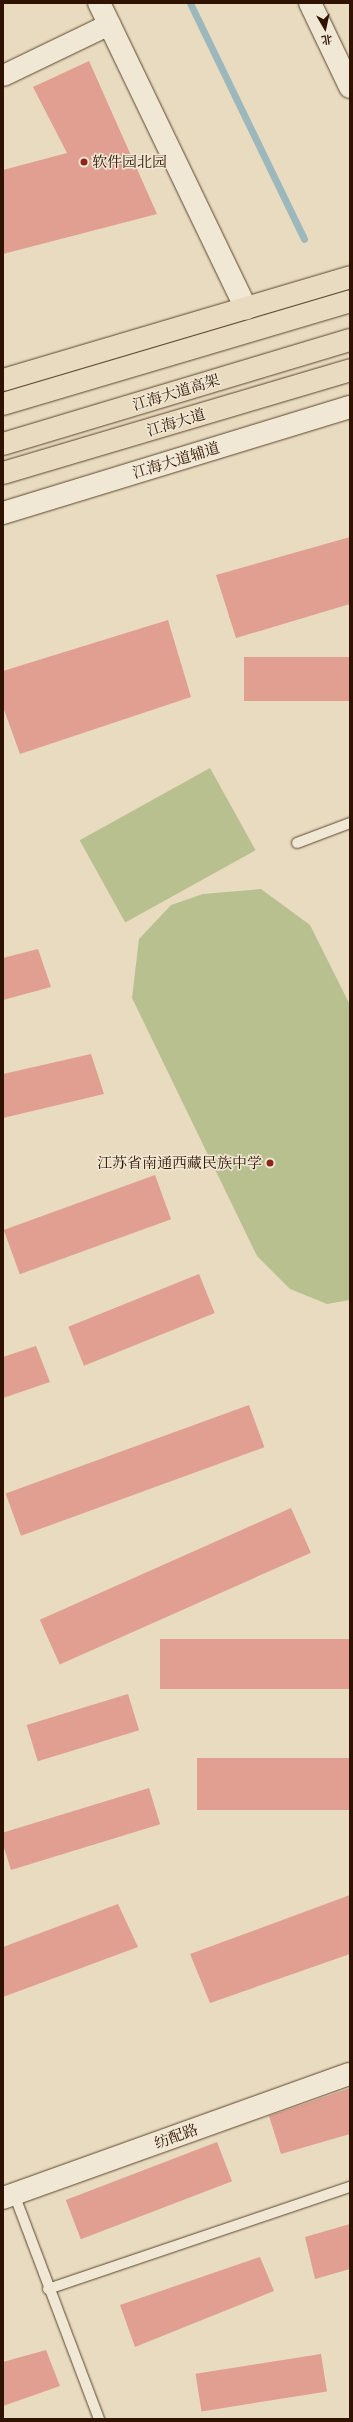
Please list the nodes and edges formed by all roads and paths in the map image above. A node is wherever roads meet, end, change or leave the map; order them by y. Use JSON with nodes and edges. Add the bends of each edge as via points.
{"nodes":[{"id":1,"x":99,"y":3,"type":"edge"},
{"id":2,"x":310,"y":3,"type":"edge"},
{"id":3,"x":109,"y":24,"type":"junction"},
{"id":4,"x":3,"y":75,"type":"edge"},
{"id":5,"x":350,"y":87,"type":"edge"},
{"id":6,"x":350,"y":277,"type":"edge"},
{"id":7,"x":350,"y":301,"type":"edge"},
{"id":8,"x":246,"y":308,"type":"junction"},
{"id":9,"x":350,"y":340,"type":"edge"},
{"id":10,"x":266,"y":365,"type":"junction"},
{"id":11,"x":350,"y":370,"type":"edge"},
{"id":12,"x":3,"y":380,"type":"edge"},
{"id":13,"x":3,"y":404,"type":"edge"},
{"id":14,"x":350,"y":407,"type":"edge"},
{"id":15,"x":3,"y":444,"type":"edge"},
{"id":16,"x":3,"y":458,"type":"edge"},
{"id":17,"x":3,"y":473,"type":"edge"},
{"id":18,"x":3,"y":513,"type":"edge"},
{"id":19,"x":350,"y":823,"type":"edge"},
{"id":20,"x":297,"y":843,"type":"dead end"},
{"id":21,"x":350,"y":2074,"type":"edge"},
{"id":22,"x":350,"y":2187,"type":"edge"},
{"id":23,"x":8,"y":2196,"type":"edge"},
{"id":24,"x":48,"y":2288,"type":"junction"},
{"id":25,"x":99,"y":2419,"type":"edge"}],
"edges":[{"from":1,"to":3,"type":"street"},
{"from":2,"to":5,"type":"street"},
{"from":3,"to":4,"type":"street"},
{"from":3,"to":8,"type":"street"},
{"from":6,"to":8,"type":"main road"},
{"from":7,"to":13,"type":"main road"},
{"from":8,"to":12,"type":"main road"},
{"from":9,"to":10,"type":"main road","name":"江海大道高架"},
{"from":10,"to":15,"type":"main road","name":"江海大道高架"},
{"from":10,"to":16,"type":"main road"},
{"from":11,"to":17,"type":"main road","name":"江海大道"},
{"from":14,"to":18,"type":"street","name":"江海大道辅道"},
{"from":19,"to":20,"type":"lane"},
{"from":21,"to":23,"type":"street","name":"纺配路"},
{"from":22,"to":24,"type":"lane"},
{"from":23,"to":24,"type":"lane"},
{"from":24,"to":25,"type":"lane"}]}
